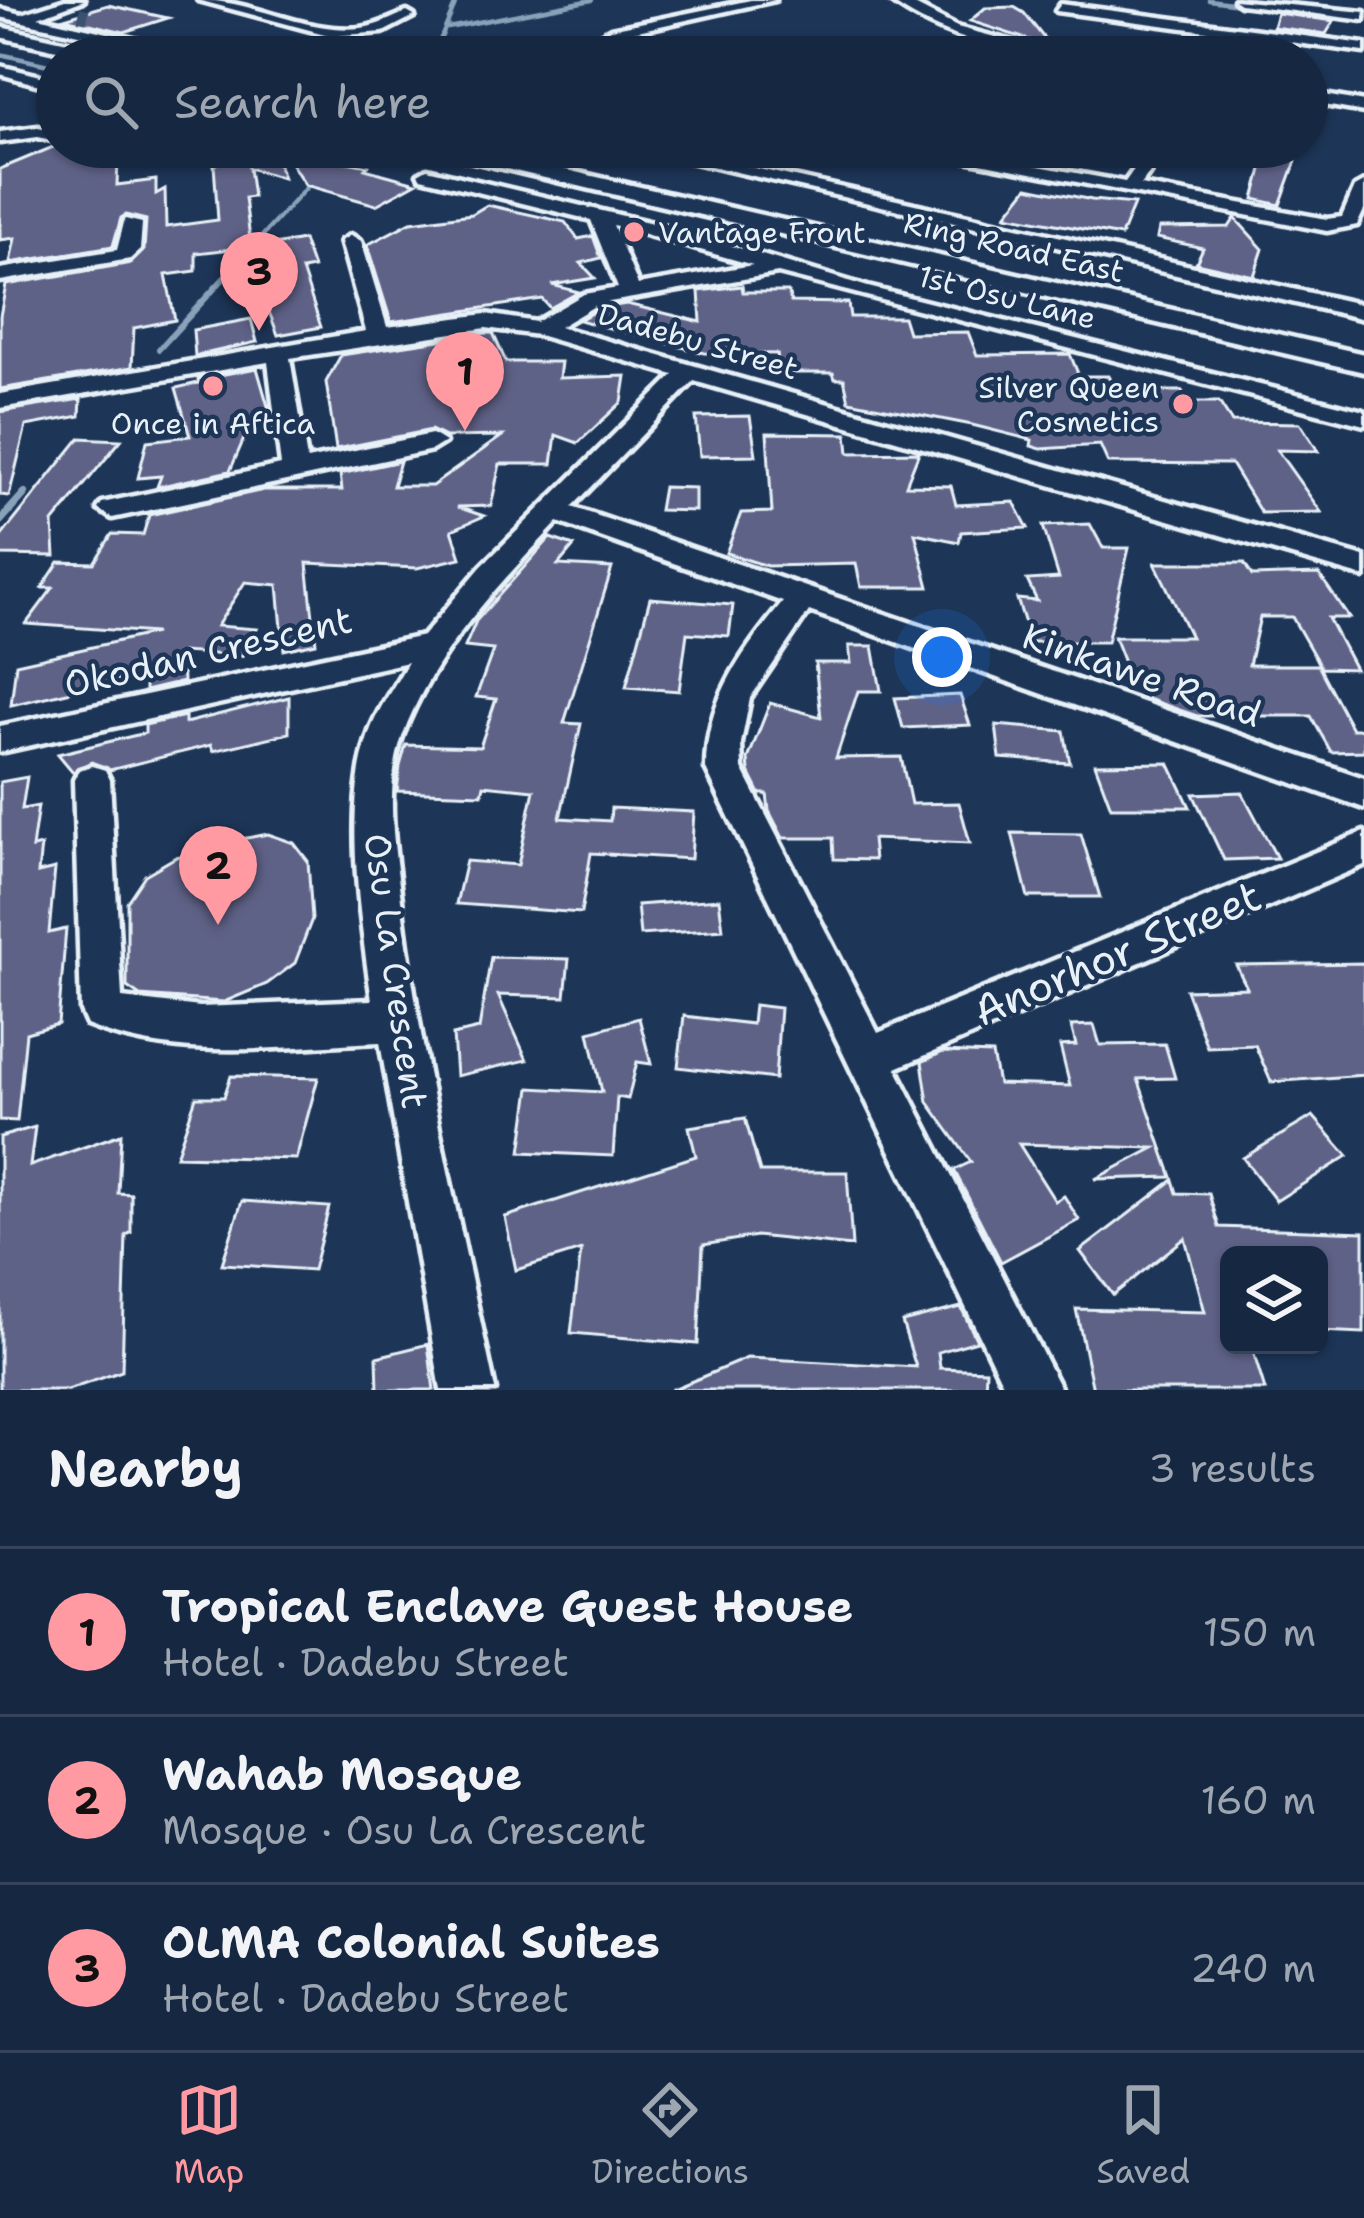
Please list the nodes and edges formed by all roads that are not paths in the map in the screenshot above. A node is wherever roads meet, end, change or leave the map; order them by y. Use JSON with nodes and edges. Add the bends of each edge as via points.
{"nodes":[{"id":1,"x":204,"y":0,"type":"edge"},
{"id":2,"x":769,"y":0,"type":"edge"},
{"id":3,"x":896,"y":0,"type":"edge"},
{"id":4,"x":1240,"y":0,"type":"edge"},
{"id":5,"x":1058,"y":4,"type":"edge"},
{"id":6,"x":0,"y":13,"type":"edge"},
{"id":7,"x":78,"y":14,"type":"edge"},
{"id":8,"x":407,"y":16,"type":"dead end"},
{"id":9,"x":1364,"y":16,"type":"edge"},
{"id":10,"x":31,"y":26,"type":"junction"},
{"id":11,"x":0,"y":30,"type":"edge"},
{"id":12,"x":57,"y":36,"type":"tunnel mouth"},
{"id":13,"x":139,"y":36,"type":"edge"},
{"id":14,"x":612,"y":36,"type":"edge"},
{"id":15,"x":994,"y":36,"type":"edge"},
{"id":16,"x":1063,"y":36,"type":"edge"},
{"id":17,"x":1281,"y":36,"type":"edge"},
{"id":18,"x":1328,"y":43,"type":"edge"},
{"id":19,"x":0,"y":45,"type":"edge"},
{"id":20,"x":1364,"y":48,"type":"edge"},
{"id":21,"x":36,"y":53,"type":"edge"},
{"id":22,"x":0,"y":70,"type":"edge"},
{"id":23,"x":36,"y":79,"type":"edge"},
{"id":24,"x":1328,"y":100,"type":"edge"},
{"id":25,"x":1364,"y":106,"type":"edge"},
{"id":26,"x":36,"y":132,"type":"edge"},
{"id":27,"x":0,"y":137,"type":"edge"},
{"id":28,"x":556,"y":168,"type":"edge"},
{"id":29,"x":575,"y":168,"type":"edge"},
{"id":30,"x":730,"y":168,"type":"edge"},
{"id":31,"x":1017,"y":168,"type":"edge"},
{"id":32,"x":1144,"y":168,"type":"edge"},
{"id":33,"x":427,"y":174,"type":"dead end"},
{"id":34,"x":600,"y":176,"type":"junction"},
{"id":35,"x":1364,"y":187,"type":"edge"},
{"id":36,"x":1128,"y":190,"type":"junction"},
{"id":37,"x":599,"y":215,"type":"junction"},
{"id":38,"x":132,"y":223,"type":"dead end"},
{"id":39,"x":350,"y":241,"type":"dead end"},
{"id":40,"x":778,"y":267,"type":"junction"},
{"id":41,"x":0,"y":275,"type":"edge"},
{"id":42,"x":630,"y":291,"type":"junction"},
{"id":43,"x":1364,"y":312,"type":"edge"},
{"id":44,"x":540,"y":329,"type":"junction"},
{"id":45,"x":378,"y":334,"type":"junction"},
{"id":46,"x":1364,"y":340,"type":"edge"},
{"id":47,"x":278,"y":352,"type":"junction"},
{"id":48,"x":1364,"y":363,"type":"edge"},
{"id":49,"x":689,"y":373,"type":"junction"},
{"id":50,"x":0,"y":401,"type":"edge"},
{"id":51,"x":1364,"y":418,"type":"edge"},
{"id":52,"x":432,"y":442,"type":"dead end"},
{"id":53,"x":295,"y":468,"type":"junction"},
{"id":54,"x":112,"y":509,"type":"dead end"},
{"id":55,"x":555,"y":511,"type":"junction"},
{"id":56,"x":1364,"y":568,"type":"edge"},
{"id":57,"x":801,"y":600,"type":"junction"},
{"id":58,"x":433,"y":645,"type":"junction"},
{"id":59,"x":0,"y":739,"type":"edge"},
{"id":60,"x":92,"y":780,"type":"dead end"},
{"id":61,"x":1364,"y":793,"type":"edge"},
{"id":62,"x":1364,"y":848,"type":"edge"},
{"id":63,"x":397,"y":1020,"type":"junction"},
{"id":64,"x":869,"y":1058,"type":"junction"},
{"id":65,"x":468,"y":1390,"type":"edge"},
{"id":66,"x":1034,"y":1390,"type":"edge"}],
"edges":[{"from":1,"to":8,"type":"street","via":[[311,29],[380,28]]},
{"from":2,"to":14,"type":"street"},
{"from":3,"to":15,"type":"street","via":[[952,30]]},
{"from":4,"to":9,"type":"street"},
{"from":5,"to":16,"type":"street"},
{"from":5,"to":17,"type":"street"},
{"from":6,"to":10,"type":"street"},
{"from":7,"to":10,"type":"street"},
{"from":7,"to":10,"type":"street"},
{"from":7,"to":13,"type":"street"},
{"from":10,"to":11,"type":"main road"},
{"from":10,"to":12,"type":"main road"},
{"from":18,"to":20,"type":"street"},
{"from":19,"to":21,"type":"main road"},
{"from":22,"to":23,"type":"street"},
{"from":24,"to":25,"type":"street"},
{"from":26,"to":27,"type":"street"},
{"from":28,"to":34,"type":"main road","name":"Ring Road East"},
{"from":29,"to":34,"type":"main road","name":"Ring Road East"},
{"from":30,"to":43,"type":"street"},
{"from":31,"to":36,"type":"street"},
{"from":32,"to":36,"type":"street"},
{"from":33,"to":37,"type":"street","name":"1st Osu Lane"},
{"from":34,"to":46,"type":"main road","name":"Ring Road East"},
{"from":34,"to":48,"type":"main road","name":"Ring Road East"},
{"from":35,"to":36,"type":"street","via":[[1350,221],[1327,225]]},
{"from":37,"to":40,"type":"street","name":"1st Osu Lane"},
{"from":37,"to":42,"type":"street"},
{"from":38,"to":41,"type":"street","via":[[123,255]]},
{"from":39,"to":45,"type":"street"},
{"from":40,"to":42,"type":"street"},
{"from":40,"to":51,"type":"street","name":"1st Osu Lane"},
{"from":42,"to":44,"type":"street","via":[[569,308]]},
{"from":44,"to":45,"type":"street","name":"Dadebu Street","via":[[486,321]]},
{"from":44,"to":49,"type":"street","name":"Dadebu Street"},
{"from":45,"to":47,"type":"street","name":"Dadebu Street"},
{"from":47,"to":50,"type":"street","name":"Dadebu Street"},
{"from":47,"to":53,"type":"street"},
{"from":49,"to":55,"type":"street","name":"Osu La Crescent"},
{"from":49,"to":56,"type":"street","name":"Dadebu Street"},
{"from":52,"to":53,"type":"street"},
{"from":53,"to":54,"type":"street"},
{"from":55,"to":57,"type":"street","name":"Kinkawe Road"},
{"from":55,"to":58,"type":"street","name":"Osu La Crescent"},
{"from":57,"to":61,"type":"street","name":"Kinkawe Road"},
{"from":57,"to":64,"type":"street","via":[[725,713],[724,769]]},
{"from":58,"to":59,"type":"street","name":"Okodan Crescent"},
{"from":58,"to":63,"type":"street","name":"Osu La Crescent","via":[[385,736],[376,785],[374,833]]},
{"from":60,"to":63,"type":"street","via":[[102,1011],[122,1023],[172,1027]]},
{"from":62,"to":64,"type":"street","name":"Anorhor Street"},
{"from":63,"to":65,"type":"street","name":"Osu La Crescent"},
{"from":64,"to":66,"type":"street"}]}
